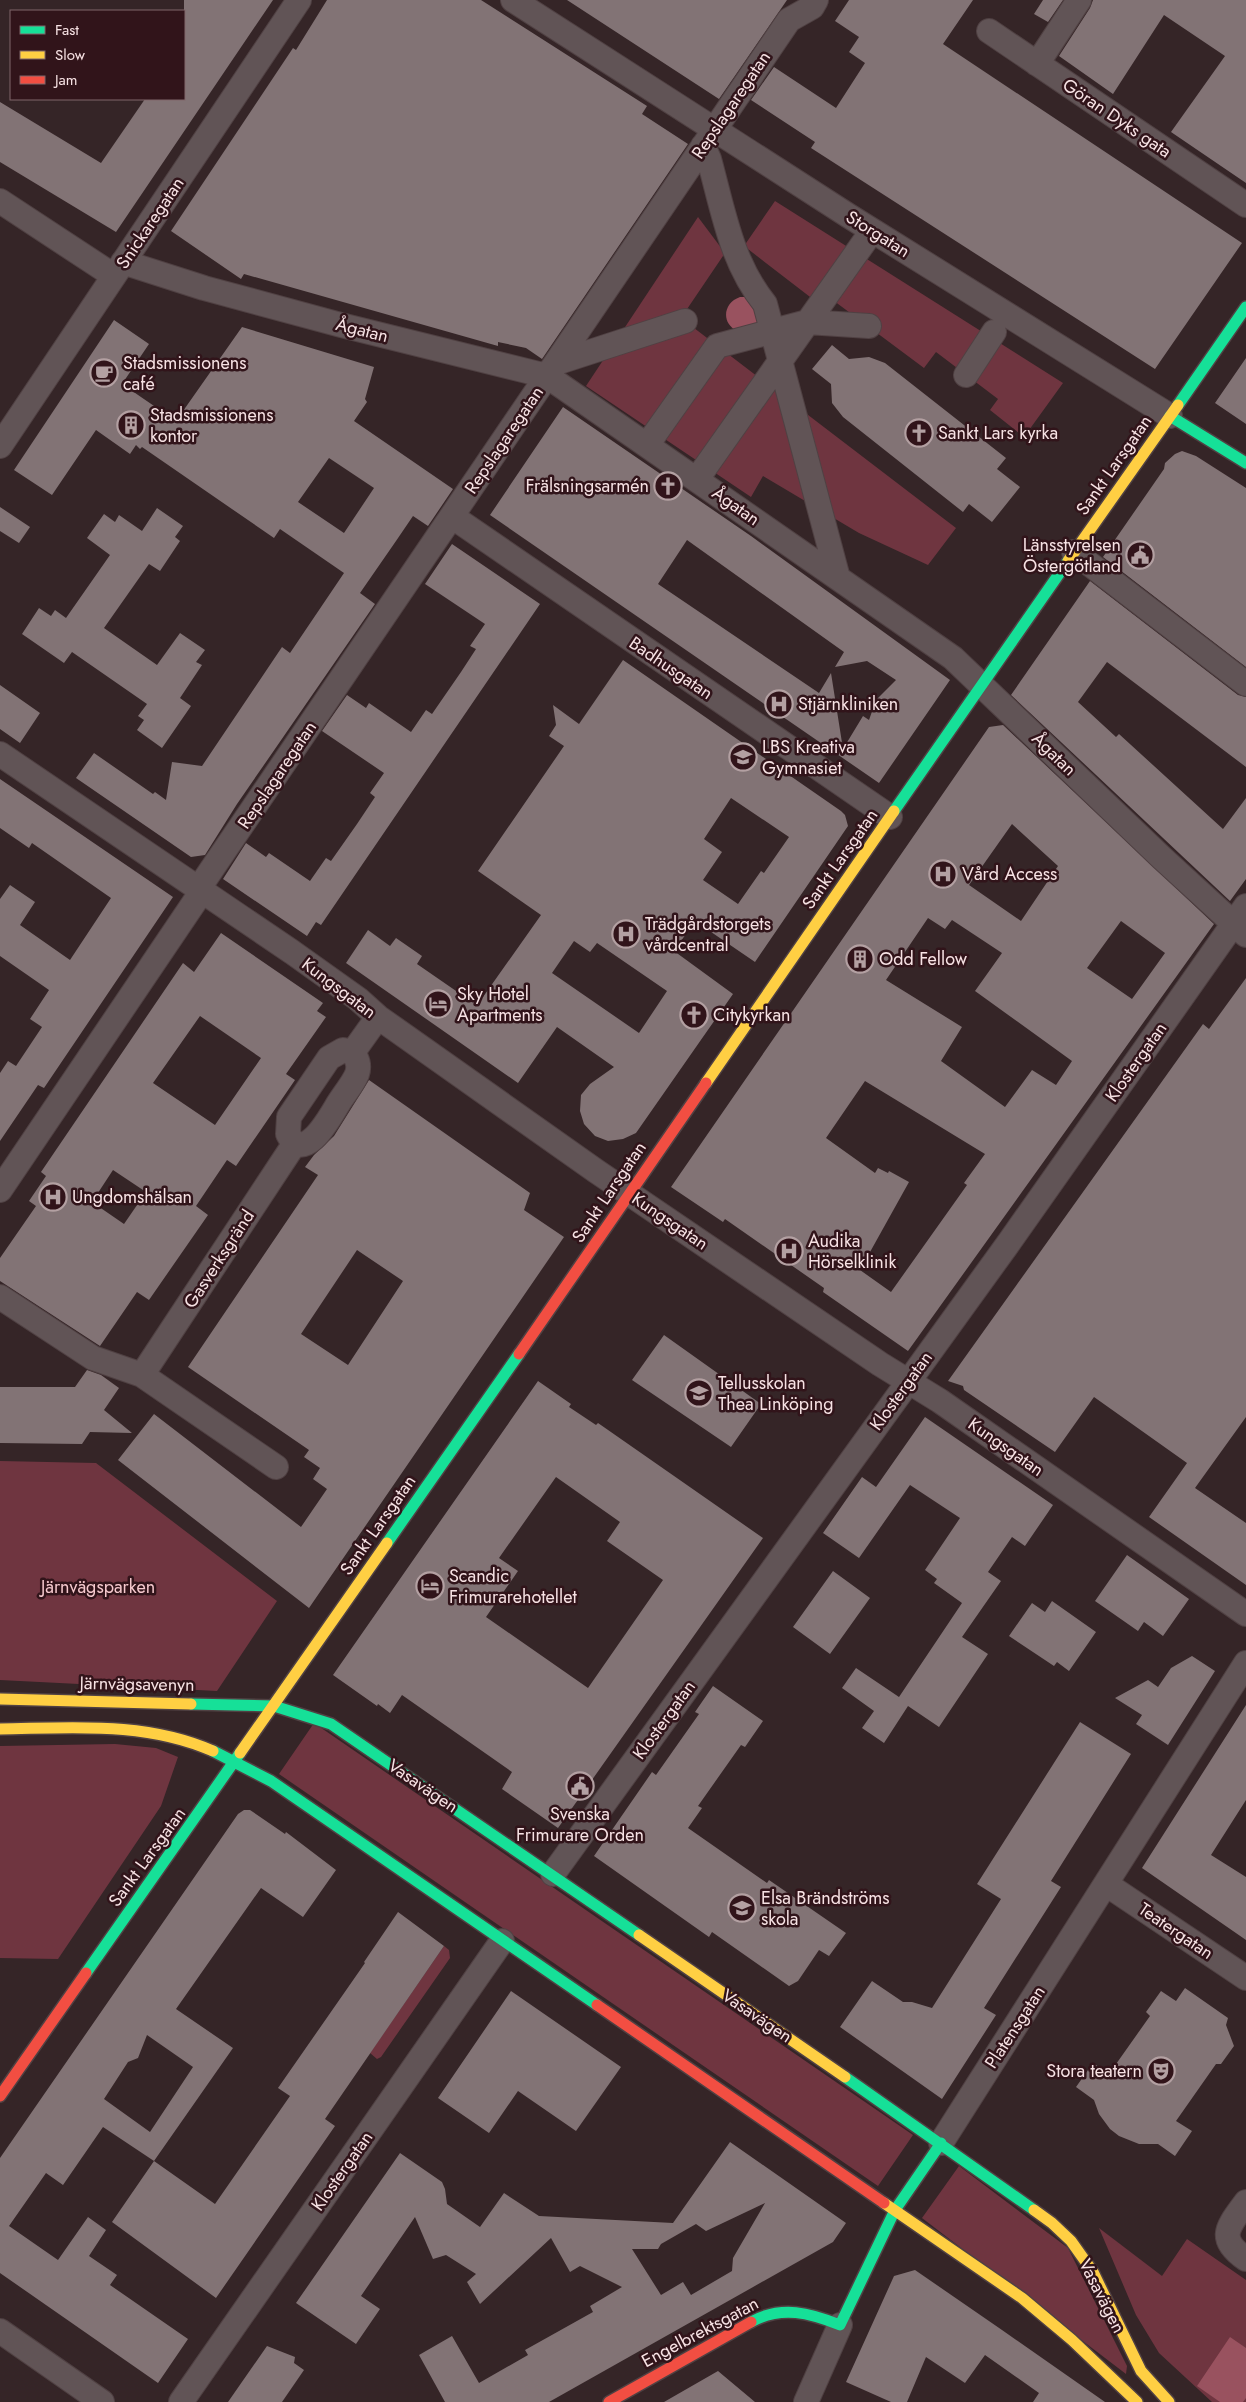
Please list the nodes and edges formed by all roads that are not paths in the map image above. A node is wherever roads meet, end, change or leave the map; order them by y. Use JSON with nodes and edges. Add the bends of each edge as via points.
{"nodes":[{"id":1,"x":299,"y":0,"type":"edge"},
{"id":2,"x":513,"y":0,"type":"edge"},
{"id":3,"x":816,"y":0,"type":"edge"},
{"id":4,"x":1079,"y":0,"type":"edge"},
{"id":5,"x":989,"y":31,"type":"dead end"},
{"id":6,"x":1037,"y":64,"type":"junction"},
{"id":7,"x":709,"y":138,"type":"junction"},
{"id":8,"x":0,"y":201,"type":"edge"},
{"id":9,"x":1246,"y":205,"type":"edge"},
{"id":10,"x":872,"y":230,"type":"junction"},
{"id":11,"x":119,"y":269,"type":"junction"},
{"id":12,"x":1246,"y":307,"type":"edge"},
{"id":13,"x":685,"y":322,"type":"dead end"},
{"id":14,"x":807,"y":322,"type":"junction"},
{"id":15,"x":868,"y":326,"type":"dead end"},
{"id":16,"x":772,"y":330,"type":"junction"},
{"id":17,"x":994,"y":332,"type":"dead end"},
{"id":18,"x":781,"y":360,"type":"junction"},
{"id":19,"x":552,"y":369,"type":"junction"},
{"id":20,"x":966,"y":375,"type":"dead end"},
{"id":21,"x":1170,"y":416,"type":"junction"},
{"id":22,"x":647,"y":444,"type":"junction"},
{"id":23,"x":0,"y":446,"type":"edge"},
{"id":24,"x":1246,"y":463,"type":"edge"},
{"id":25,"x":697,"y":479,"type":"junction"},
{"id":26,"x":453,"y":517,"type":"junction"},
{"id":27,"x":1074,"y":552,"type":"junction"},
{"id":28,"x":838,"y":578,"type":"junction"},
{"id":29,"x":982,"y":684,"type":"junction"},
{"id":30,"x":1246,"y":684,"type":"edge"},
{"id":31,"x":0,"y":754,"type":"edge"},
{"id":32,"x":890,"y":817,"type":"junction"},
{"id":33,"x":201,"y":889,"type":"junction"},
{"id":34,"x":1242,"y":922,"type":"edge"},
{"id":35,"x":378,"y":1017,"type":"junction"},
{"id":36,"x":353,"y":1052,"type":"junction"},
{"id":37,"x":295,"y":1143,"type":"junction"},
{"id":38,"x":0,"y":1190,"type":"edge"},
{"id":39,"x":629,"y":1193,"type":"junction"},
{"id":40,"x":0,"y":1297,"type":"edge"},
{"id":41,"x":142,"y":1375,"type":"junction"},
{"id":42,"x":908,"y":1382,"type":"junction"},
{"id":43,"x":276,"y":1467,"type":"dead end"},
{"id":44,"x":1246,"y":1614,"type":"edge"},
{"id":45,"x":1246,"y":1663,"type":"edge"},
{"id":46,"x":0,"y":1699,"type":"edge"},
{"id":47,"x":274,"y":1706,"type":"junction"},
{"id":48,"x":0,"y":1729,"type":"edge"},
{"id":49,"x":236,"y":1760,"type":"junction"},
{"id":50,"x":553,"y":1874,"type":"junction"},
{"id":51,"x":1106,"y":1884,"type":"junction"},
{"id":52,"x":502,"y":1941,"type":"junction"},
{"id":53,"x":1246,"y":1978,"type":"edge"},
{"id":54,"x":0,"y":2096,"type":"edge"},
{"id":55,"x":941,"y":2143,"type":"junction"},
{"id":56,"x":1246,"y":2202,"type":"edge"},
{"id":57,"x":896,"y":2210,"type":"junction"},
{"id":58,"x":1246,"y":2259,"type":"edge"},
{"id":59,"x":840,"y":2325,"type":"junction"},
{"id":60,"x":0,"y":2331,"type":"edge"},
{"id":61,"x":102,"y":2402,"type":"edge"},
{"id":62,"x":181,"y":2402,"type":"edge"},
{"id":63,"x":609,"y":2402,"type":"edge"},
{"id":64,"x":806,"y":2402,"type":"edge"},
{"id":65,"x":1137,"y":2402,"type":"edge"},
{"id":66,"x":1169,"y":2402,"type":"edge"}],
"edges":[{"from":1,"to":11,"type":"street","name":"Snickaregatan"},
{"from":2,"to":7,"type":"street","name":"Storgatan"},
{"from":3,"to":7,"type":"street","name":"Repslagaregatan","via":[[789,20]]},
{"from":4,"to":6,"type":"street"},
{"from":5,"to":6,"type":"street","name":"Göran Dyks gata"},
{"from":6,"to":9,"type":"street","name":"Göran Dyks gata"},
{"from":7,"to":10,"type":"street","name":"Storgatan"},
{"from":7,"to":16,"type":"street","via":[[709,159],[734,250],[749,284],[765,304]]},
{"from":7,"to":19,"type":"street","name":"Repslagaregatan"},
{"from":8,"to":11,"type":"street","name":"Ågatan"},
{"from":10,"to":14,"type":"street"},
{"from":10,"to":21,"type":"street","name":"Storgatan"},
{"from":11,"to":19,"type":"street","name":"Ågatan","via":[[341,325]]},
{"from":11,"to":23,"type":"street","name":"Snickaregatan"},
{"from":12,"to":21,"type":"main road","name":"Sankt Larsgatan"},
{"from":13,"to":19,"type":"street"},
{"from":14,"to":15,"type":"street"},
{"from":14,"to":16,"type":"street"},
{"from":14,"to":18,"type":"street"},
{"from":16,"to":18,"type":"street"},
{"from":16,"to":22,"type":"street","via":[[717,346]]},
{"from":17,"to":20,"type":"street"},
{"from":18,"to":25,"type":"street"},
{"from":18,"to":28,"type":"street"},
{"from":19,"to":22,"type":"street","name":"Ågatan"},
{"from":19,"to":26,"type":"street","name":"Repslagaregatan"},
{"from":21,"to":24,"type":"main road","name":"Storgatan"},
{"from":21,"to":27,"type":"main road","name":"Sankt Larsgatan"},
{"from":22,"to":25,"type":"street","name":"Ågatan"},
{"from":25,"to":28,"type":"street","name":"Ågatan"},
{"from":26,"to":32,"type":"street","name":"Badhusgatan"},
{"from":26,"to":33,"type":"street","name":"Repslagaregatan"},
{"from":27,"to":29,"type":"main road","name":"Sankt Larsgatan"},
{"from":27,"to":30,"type":"street"},
{"from":28,"to":29,"type":"street","name":"Ågatan","via":[[958,651]]},
{"from":29,"to":32,"type":"main road","name":"Sankt Larsgatan"},
{"from":29,"to":34,"type":"street","name":"Ågatan"},
{"from":31,"to":33,"type":"street","name":"Kungsgatan"},
{"from":32,"to":39,"type":"main road","name":"Sankt Larsgatan"},
{"from":33,"to":35,"type":"street","name":"Kungsgatan","via":[[350,993]]},
{"from":33,"to":38,"type":"street","name":"Repslagaregatan"},
{"from":34,"to":42,"type":"street","name":"Klostergatan","via":[[1076,1146]]},
{"from":35,"to":36,"type":"street"},
{"from":35,"to":39,"type":"street","name":"Kungsgatan"},
{"from":36,"to":37,"type":"street","via":[[358,1060],[357,1074],[319,1134],[308,1142]]},
{"from":36,"to":37,"type":"street","via":[[343,1050],[329,1058],[289,1117],[288,1134]]},
{"from":37,"to":41,"type":"street","name":"Gasverksgränd"},
{"from":39,"to":42,"type":"street","name":"Kungsgatan"},
{"from":39,"to":47,"type":"main road","name":"Sankt Larsgatan"},
{"from":40,"to":41,"type":"street","via":[[93,1358]]},
{"from":41,"to":43,"type":"street"},
{"from":42,"to":44,"type":"street","name":"Kungsgatan"},
{"from":42,"to":50,"type":"street","name":"Klostergatan"},
{"from":45,"to":51,"type":"street","name":"Platensgatan"},
{"from":46,"to":47,"type":"main road","name":"Järnvägsavenyn"},
{"from":47,"to":49,"type":"main road","name":"Sankt Larsgatan"},
{"from":47,"to":50,"type":"main road","name":"Vasavägen","via":[[331,1724]]},
{"from":48,"to":49,"type":"main road","via":[[150,1731],[191,1742]]},
{"from":49,"to":52,"type":"main road"},
{"from":49,"to":54,"type":"main road","name":"Sankt Larsgatan"},
{"from":50,"to":55,"type":"main road","name":"Vasavägen"},
{"from":51,"to":53,"type":"street","name":"Teatergatan"},
{"from":51,"to":55,"type":"street","name":"Platensgatan"},
{"from":52,"to":57,"type":"main road"},
{"from":52,"to":62,"type":"street","name":"Klostergatan"},
{"from":55,"to":57,"type":"main road","name":"Platensgatan"},
{"from":55,"to":66,"type":"main road","name":"Vasavägen","via":[[1052,2223],[1071,2241],[1093,2272],[1141,2372]]},
{"from":56,"to":58,"type":"street","via":[[1233,2220],[1228,2234],[1228,2242]]},
{"from":57,"to":59,"type":"main road","name":"Platensgatan"},
{"from":57,"to":65,"type":"main road","via":[[1022,2298]]},
{"from":59,"to":63,"type":"main road","name":"Engelbrektsgatan","via":[[805,2311],[764,2314]]},
{"from":59,"to":64,"type":"street","name":"Platensgatan"},
{"from":60,"to":61,"type":"street"}]}
